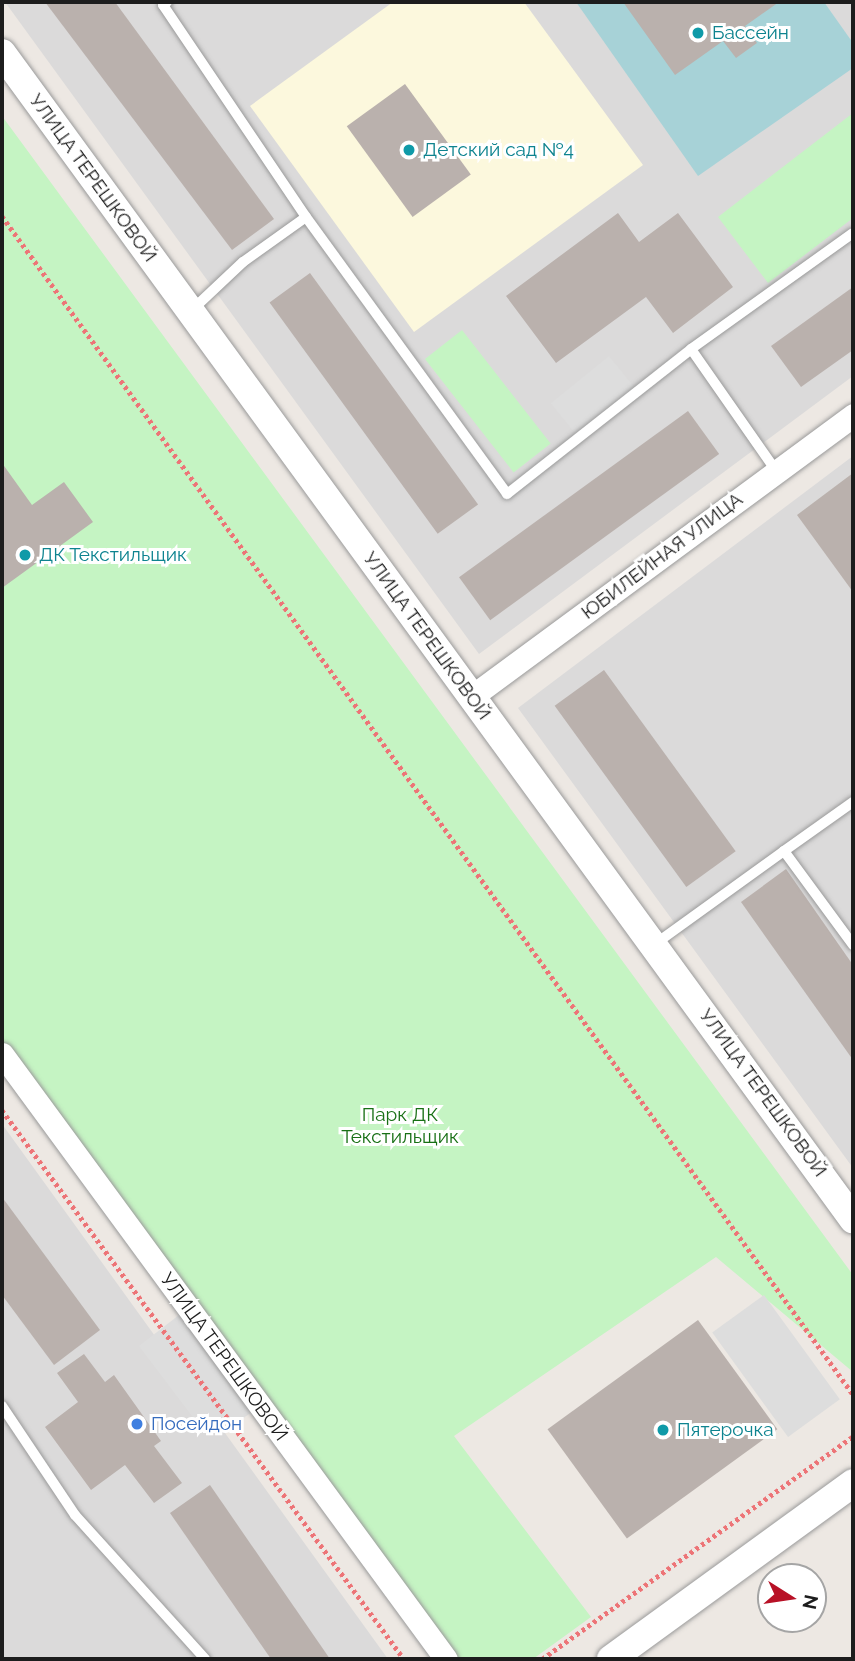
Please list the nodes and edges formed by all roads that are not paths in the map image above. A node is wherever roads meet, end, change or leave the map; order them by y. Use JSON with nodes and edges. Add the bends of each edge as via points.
{"nodes":[{"id":1,"x":167,"y":2,"type":"edge"},
{"id":2,"x":2,"y":53,"type":"edge"},
{"id":3,"x":306,"y":217,"type":"junction"},
{"id":4,"x":853,"y":233,"type":"edge"},
{"id":5,"x":191,"y":310,"type":"junction"},
{"id":6,"x":691,"y":349,"type":"junction"},
{"id":7,"x":853,"y":415,"type":"edge"},
{"id":8,"x":776,"y":471,"type":"junction"},
{"id":9,"x":471,"y":697,"type":"junction"},
{"id":10,"x":853,"y":802,"type":"edge"},
{"id":11,"x":784,"y":851,"type":"junction"},
{"id":12,"x":655,"y":944,"type":"junction"},
{"id":13,"x":853,"y":945,"type":"edge"},
{"id":14,"x":2,"y":1054,"type":"edge"},
{"id":15,"x":853,"y":1219,"type":"edge"},
{"id":16,"x":2,"y":1406,"type":"edge"},
{"id":17,"x":853,"y":1483,"type":"edge"},
{"id":18,"x":205,"y":1659,"type":"edge"},
{"id":19,"x":446,"y":1659,"type":"edge"},
{"id":20,"x":611,"y":1659,"type":"edge"}],
"edges":[{"from":1,"to":3,"type":"lane","via":[[163,5]]},
{"from":2,"to":5,"type":"street","name":"УЛИЦА ТЕРЕШКОВОЙ"},
{"from":3,"to":5,"type":"lane","via":[[243,262]]},
{"from":3,"to":6,"type":"lane","via":[[507,494]]},
{"from":4,"to":6,"type":"lane"},
{"from":5,"to":9,"type":"street","name":"УЛИЦА ТЕРЕШКОВОЙ"},
{"from":6,"to":8,"type":"lane"},
{"from":7,"to":8,"type":"street","name":"ЮБИЛЕЙНАЯ УЛИЦА"},
{"from":8,"to":9,"type":"street","name":"ЮБИЛЕЙНАЯ УЛИЦА"},
{"from":9,"to":12,"type":"street","name":"УЛИЦА ТЕРЕШКОВОЙ"},
{"from":10,"to":11,"type":"lane"},
{"from":11,"to":12,"type":"lane"},
{"from":11,"to":13,"type":"lane"},
{"from":12,"to":15,"type":"street","name":"УЛИЦА ТЕРЕШКОВОЙ"},
{"from":14,"to":19,"type":"street","name":"УЛИЦА ТЕРЕШКОВОЙ"},
{"from":16,"to":18,"type":"lane","via":[[75,1515]]},
{"from":17,"to":20,"type":"street"}]}
